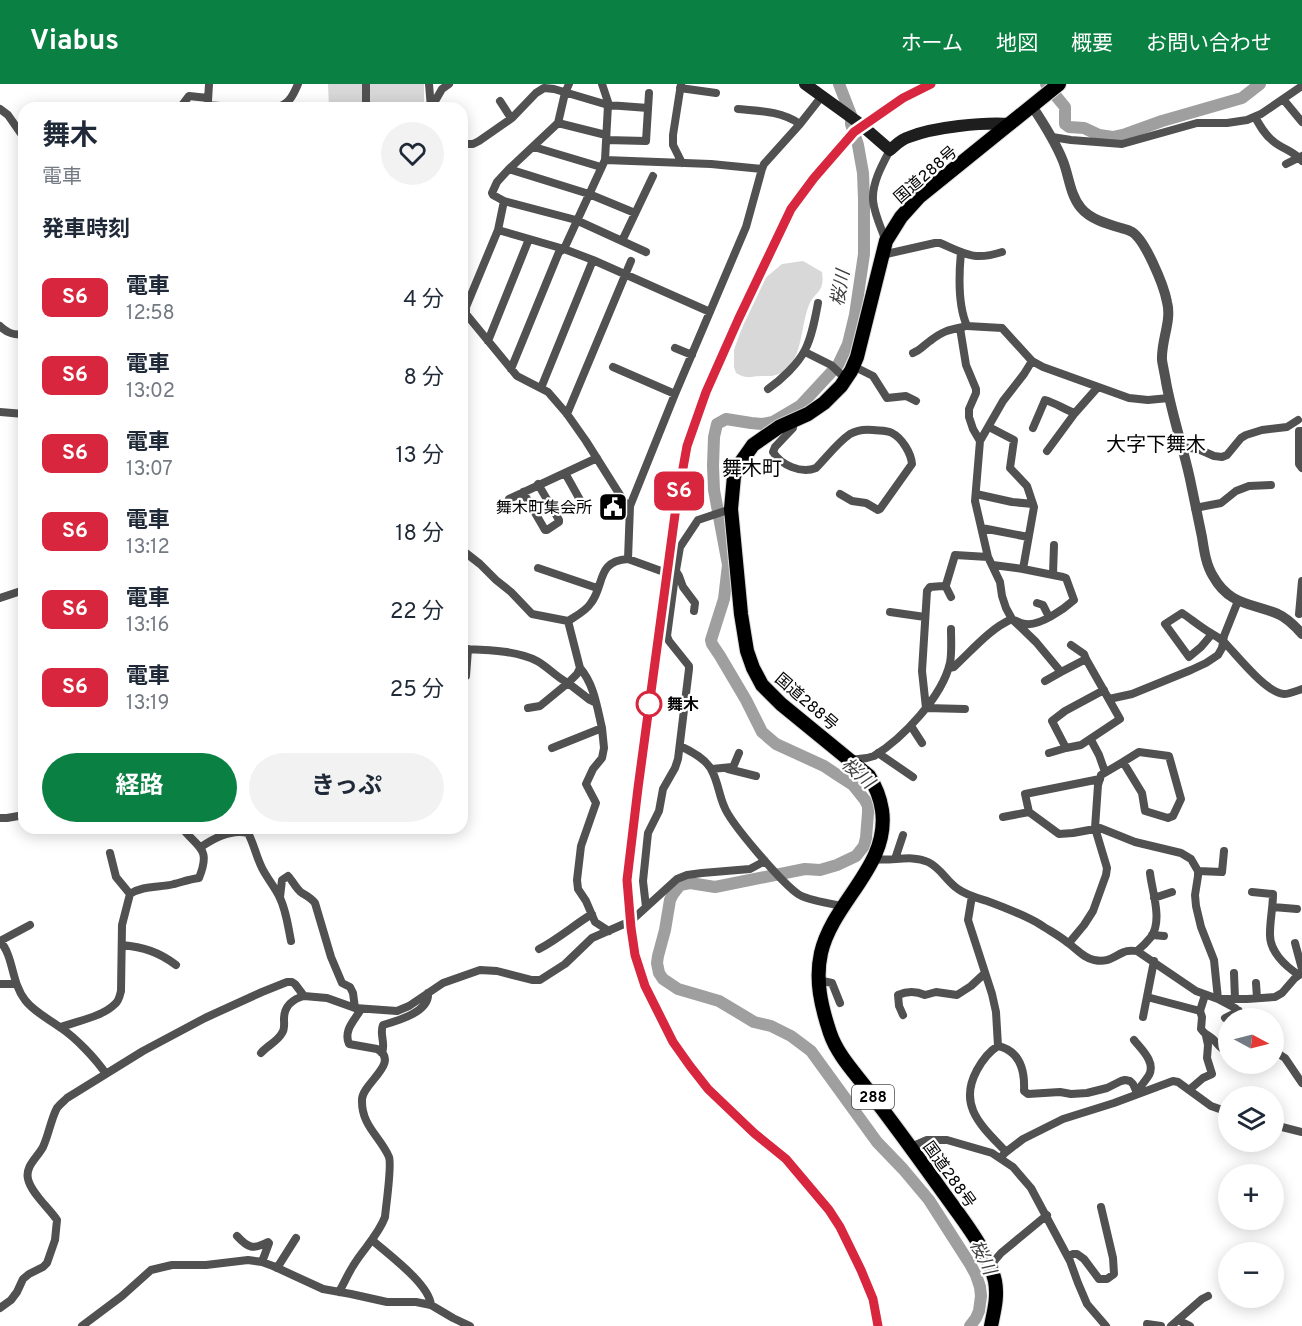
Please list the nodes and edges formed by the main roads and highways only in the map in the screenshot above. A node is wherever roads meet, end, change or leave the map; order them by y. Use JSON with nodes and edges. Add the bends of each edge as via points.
{"nodes":[{"id":1,"x":806,"y":84,"type":"edge"},
{"id":2,"x":1059,"y":84,"type":"edge"},
{"id":3,"x":819,"y":91,"type":"edge"},
{"id":4,"x":1011,"y":124,"type":"junction"},
{"id":5,"x":991,"y":1326,"type":"edge"}],
"edges":[{"from":1,"to":3,"type":"main road"},
{"from":2,"to":4,"type":"highway","name":"国道288号","number":"288"},
{"from":3,"to":4,"type":"main road","via":[[890,150],[908,137],[928,132]]},
{"from":4,"to":5,"type":"highway","name":"国道288号","number":"288","via":[[919,197],[901,217],[881,255],[853,366],[816,410],[767,435],[749,450],[734,476],[728,510],[741,614],[753,668],[762,685],[781,704],[869,776],[881,804],[879,848],[825,939],[818,980],[822,1009],[836,1047],[973,1234],[995,1283]]}]}
